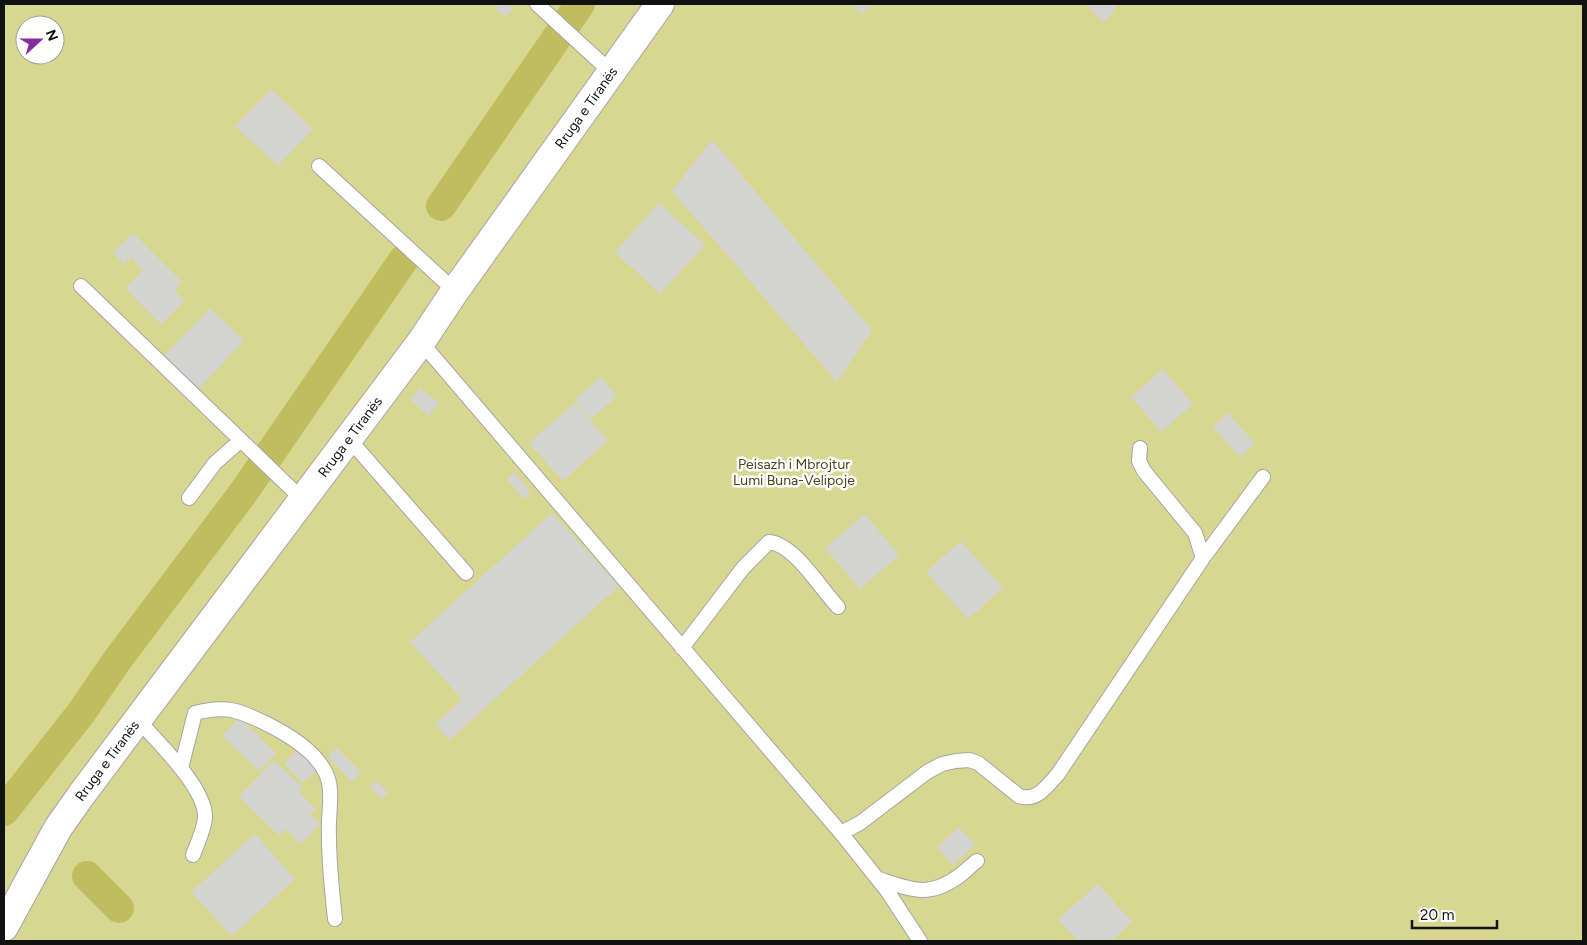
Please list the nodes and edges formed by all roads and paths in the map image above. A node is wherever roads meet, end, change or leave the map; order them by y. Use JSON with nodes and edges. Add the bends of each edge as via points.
{"nodes":[{"id":1,"x":537,"y":4,"type":"edge"},
{"id":2,"x":660,"y":4,"type":"edge"},
{"id":3,"x":612,"y":73,"type":"junction"},
{"id":4,"x":319,"y":166,"type":"dead end"},
{"id":5,"x":81,"y":286,"type":"dead end"},
{"id":6,"x":455,"y":291,"type":"junction"},
{"id":7,"x":421,"y":342,"type":"junction"},
{"id":8,"x":349,"y":439,"type":"junction"},
{"id":9,"x":242,"y":443,"type":"junction"},
{"id":10,"x":1140,"y":448,"type":"dead end"},
{"id":11,"x":1263,"y":477,"type":"dead end"},
{"id":12,"x":189,"y":498,"type":"dead end"},
{"id":13,"x":304,"y":500,"type":"junction"},
{"id":14,"x":1203,"y":558,"type":"junction"},
{"id":15,"x":466,"y":573,"type":"dead end"},
{"id":16,"x":838,"y":607,"type":"dead end"},
{"id":17,"x":682,"y":648,"type":"junction"},
{"id":18,"x":137,"y":719,"type":"junction"},
{"id":19,"x":181,"y":768,"type":"junction"},
{"id":20,"x":841,"y":833,"type":"junction"},
{"id":21,"x":193,"y":855,"type":"dead end"},
{"id":22,"x":977,"y":861,"type":"dead end"},
{"id":23,"x":36,"y":867,"type":"junction"},
{"id":24,"x":878,"y":878,"type":"junction"},
{"id":25,"x":4,"y":891,"type":"edge"},
{"id":26,"x":335,"y":919,"type":"dead end"},
{"id":27,"x":4,"y":927,"type":"edge"},
{"id":28,"x":920,"y":941,"type":"edge"}],
"edges":[{"from":1,"to":3,"type":"lane"},
{"from":2,"to":3,"type":"main road","name":"Rruga e Tiranës"},
{"from":3,"to":6,"type":"main road","name":"Rruga e Tiranës"},
{"from":4,"to":6,"type":"lane"},
{"from":5,"to":9,"type":"lane"},
{"from":6,"to":7,"type":"main road","name":"Rruga e Tiranës"},
{"from":7,"to":8,"type":"main road","name":"Rruga e Tiranës"},
{"from":7,"to":17,"type":"lane"},
{"from":8,"to":13,"type":"main road","name":"Rruga e Tiranës"},
{"from":8,"to":15,"type":"lane"},
{"from":9,"to":12,"type":"lane","via":[[215,463]]},
{"from":9,"to":13,"type":"lane"},
{"from":10,"to":14,"type":"lane","via":[[1139,461],[1144,471],[1195,533]]},
{"from":11,"to":14,"type":"lane"},
{"from":13,"to":18,"type":"main road","name":"Rruga e Tiranës"},
{"from":14,"to":20,"type":"lane","via":[[1058,774],[1040,794],[1026,798],[1019,796],[978,763],[956,761],[927,772],[860,823]]},
{"from":16,"to":17,"type":"lane","via":[[796,556],[777,542],[769,542],[743,568]]},
{"from":17,"to":20,"type":"lane"},
{"from":18,"to":19,"type":"lane"},
{"from":18,"to":23,"type":"main road","name":"Rruga e Tiranës","via":[[63,821]]},
{"from":19,"to":21,"type":"lane","via":[[198,792],[205,818]]},
{"from":19,"to":26,"type":"lane","via":[[195,713],[213,709],[235,710],[252,716],[309,750],[324,771],[330,789],[329,838]]},
{"from":20,"to":24,"type":"lane"},
{"from":22,"to":24,"type":"lane","via":[[956,878],[929,891],[910,889]]},
{"from":23,"to":25,"type":"main road"},
{"from":23,"to":27,"type":"main road","name":"Rruga e Tiranës"},
{"from":24,"to":28,"type":"lane"}]}
